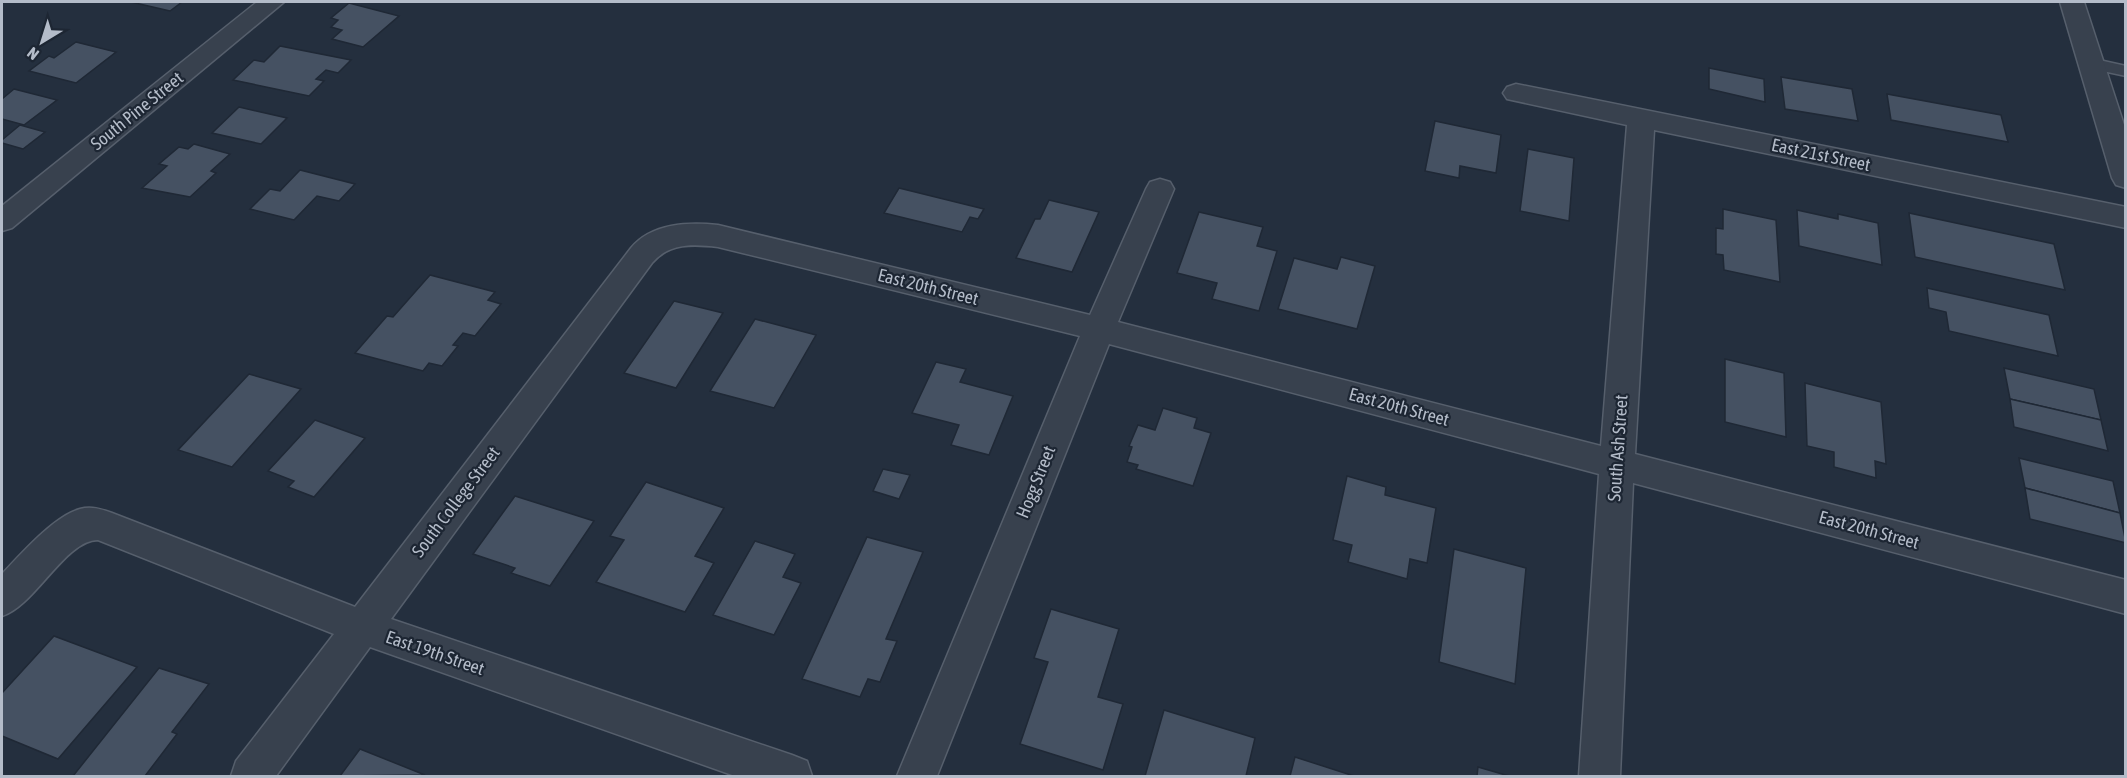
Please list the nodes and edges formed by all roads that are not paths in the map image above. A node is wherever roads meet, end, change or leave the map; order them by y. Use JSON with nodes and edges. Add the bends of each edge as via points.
{"nodes":[{"id":1,"x":272,"y":2,"type":"edge"},
{"id":2,"x":2072,"y":2,"type":"edge"},
{"id":3,"x":2090,"y":63,"type":"junction"},
{"id":4,"x":2126,"y":71,"type":"edge"},
{"id":5,"x":1516,"y":93,"type":"dead end"},
{"id":6,"x":1641,"y":119,"type":"junction"},
{"id":7,"x":2126,"y":178,"type":"edge"},
{"id":8,"x":1160,"y":189,"type":"dead end"},
{"id":9,"x":2126,"y":218,"type":"edge"},
{"id":10,"x":2,"y":221,"type":"edge"},
{"id":11,"x":669,"y":238,"type":"joint"},
{"id":12,"x":1099,"y":329,"type":"junction"},
{"id":13,"x":1617,"y":463,"type":"junction"},
{"id":14,"x":2126,"y":597,"type":"edge"},
{"id":15,"x":2,"y":599,"type":"edge"},
{"id":16,"x":362,"y":627,"type":"junction"},
{"id":17,"x":251,"y":777,"type":"edge"},
{"id":18,"x":792,"y":777,"type":"edge"},
{"id":19,"x":917,"y":777,"type":"edge"},
{"id":20,"x":1599,"y":777,"type":"edge"}],
"edges":[{"from":1,"to":10,"type":"street","name":"South Pine Street"},
{"from":2,"to":3,"type":"street"},
{"from":3,"to":4,"type":"lane"},
{"from":3,"to":7,"type":"street"},
{"from":5,"to":6,"type":"street","name":"East 21st Street"},
{"from":6,"to":9,"type":"street","name":"East 21st Street"},
{"from":6,"to":13,"type":"street","name":"South Ash Street"},
{"from":8,"to":12,"type":"street","name":"Hogg Street"},
{"from":11,"to":12,"type":"street","name":"East 20th Street","via":[[697,233],[718,236]]},
{"from":11,"to":16,"type":"street","name":"South College Street","via":[[652,245],[631,269]]},
{"from":12,"to":13,"type":"street","name":"East 20th Street"},
{"from":12,"to":19,"type":"street","name":"Hogg Street"},
{"from":13,"to":14,"type":"street","name":"East 20th Street"},
{"from":13,"to":20,"type":"street","name":"South Ash Street"},
{"from":15,"to":16,"type":"street","name":"East 19th Street","via":[[47,552],[82,524],[99,524]]},
{"from":16,"to":17,"type":"street","name":"South College Street"},
{"from":16,"to":18,"type":"street","name":"East 19th Street"}]}
